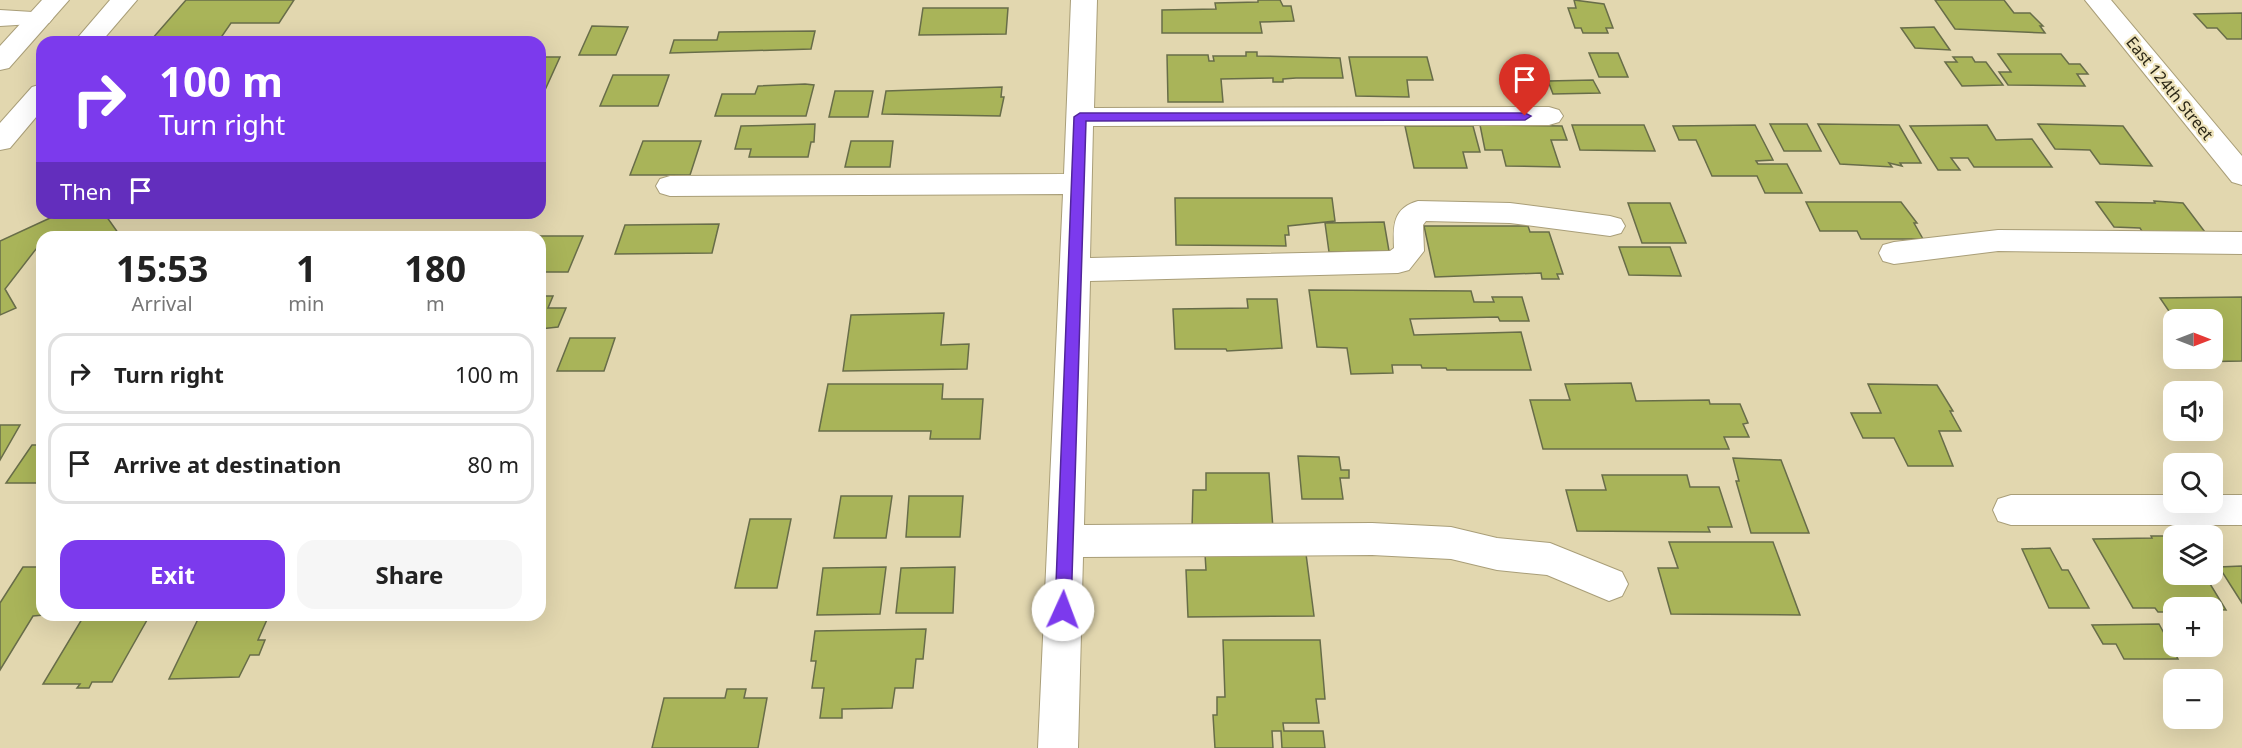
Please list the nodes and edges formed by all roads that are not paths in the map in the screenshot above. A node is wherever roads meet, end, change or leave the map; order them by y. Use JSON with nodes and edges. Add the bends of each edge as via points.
{"nodes":[{"id":1,"x":124,"y":0,"type":"edge"},
{"id":2,"x":1084,"y":0,"type":"edge"},
{"id":3,"x":2098,"y":0,"type":"edge"},
{"id":4,"x":48,"y":9,"type":"edge"},
{"id":5,"x":0,"y":18,"type":"edge"},
{"id":6,"x":92,"y":36,"type":"edge"},
{"id":7,"x":0,"y":62,"type":"edge"},
{"id":8,"x":36,"y":100,"type":"edge"},
{"id":9,"x":1549,"y":116,"type":"dead end"},
{"id":10,"x":1080,"y":117,"type":"junction"},
{"id":11,"x":0,"y":141,"type":"edge"},
{"id":12,"x":2242,"y":175,"type":"edge"},
{"id":13,"x":1077,"y":184,"type":"junction"},
{"id":14,"x":670,"y":186,"type":"dead end"},
{"id":15,"x":1610,"y":226,"type":"dead end"},
{"id":16,"x":2242,"y":243,"type":"edge"},
{"id":17,"x":1894,"y":253,"type":"dead end"},
{"id":18,"x":1074,"y":270,"type":"junction"},
{"id":19,"x":2011,"y":510,"type":"dead end"},
{"id":20,"x":2242,"y":510,"type":"edge"},
{"id":21,"x":1066,"y":541,"type":"junction"},
{"id":22,"x":1609,"y":584,"type":"dead end"},
{"id":23,"x":1058,"y":748,"type":"edge"}],
"edges":[{"from":1,"to":6,"type":"street"},
{"from":2,"to":10,"type":"street"},
{"from":3,"to":12,"type":"street","name":"East 124th Street"},
{"from":4,"to":5,"type":"street"},
{"from":4,"to":7,"type":"street"},
{"from":8,"to":11,"type":"street"},
{"from":9,"to":10,"type":"street"},
{"from":10,"to":13,"type":"street"},
{"from":13,"to":14,"type":"street"},
{"from":13,"to":18,"type":"street"},
{"from":15,"to":18,"type":"street","via":[[1510,213],[1418,211],[1408,223],[1409,251],[1398,262]]},
{"from":16,"to":17,"type":"street","via":[[2188,247],[2123,241],[2010,240]]},
{"from":18,"to":21,"type":"street"},
{"from":19,"to":20,"type":"street"},
{"from":21,"to":22,"type":"street","via":[[1372,539],[1451,543],[1497,554],[1550,559]]},
{"from":21,"to":23,"type":"street"}]}
